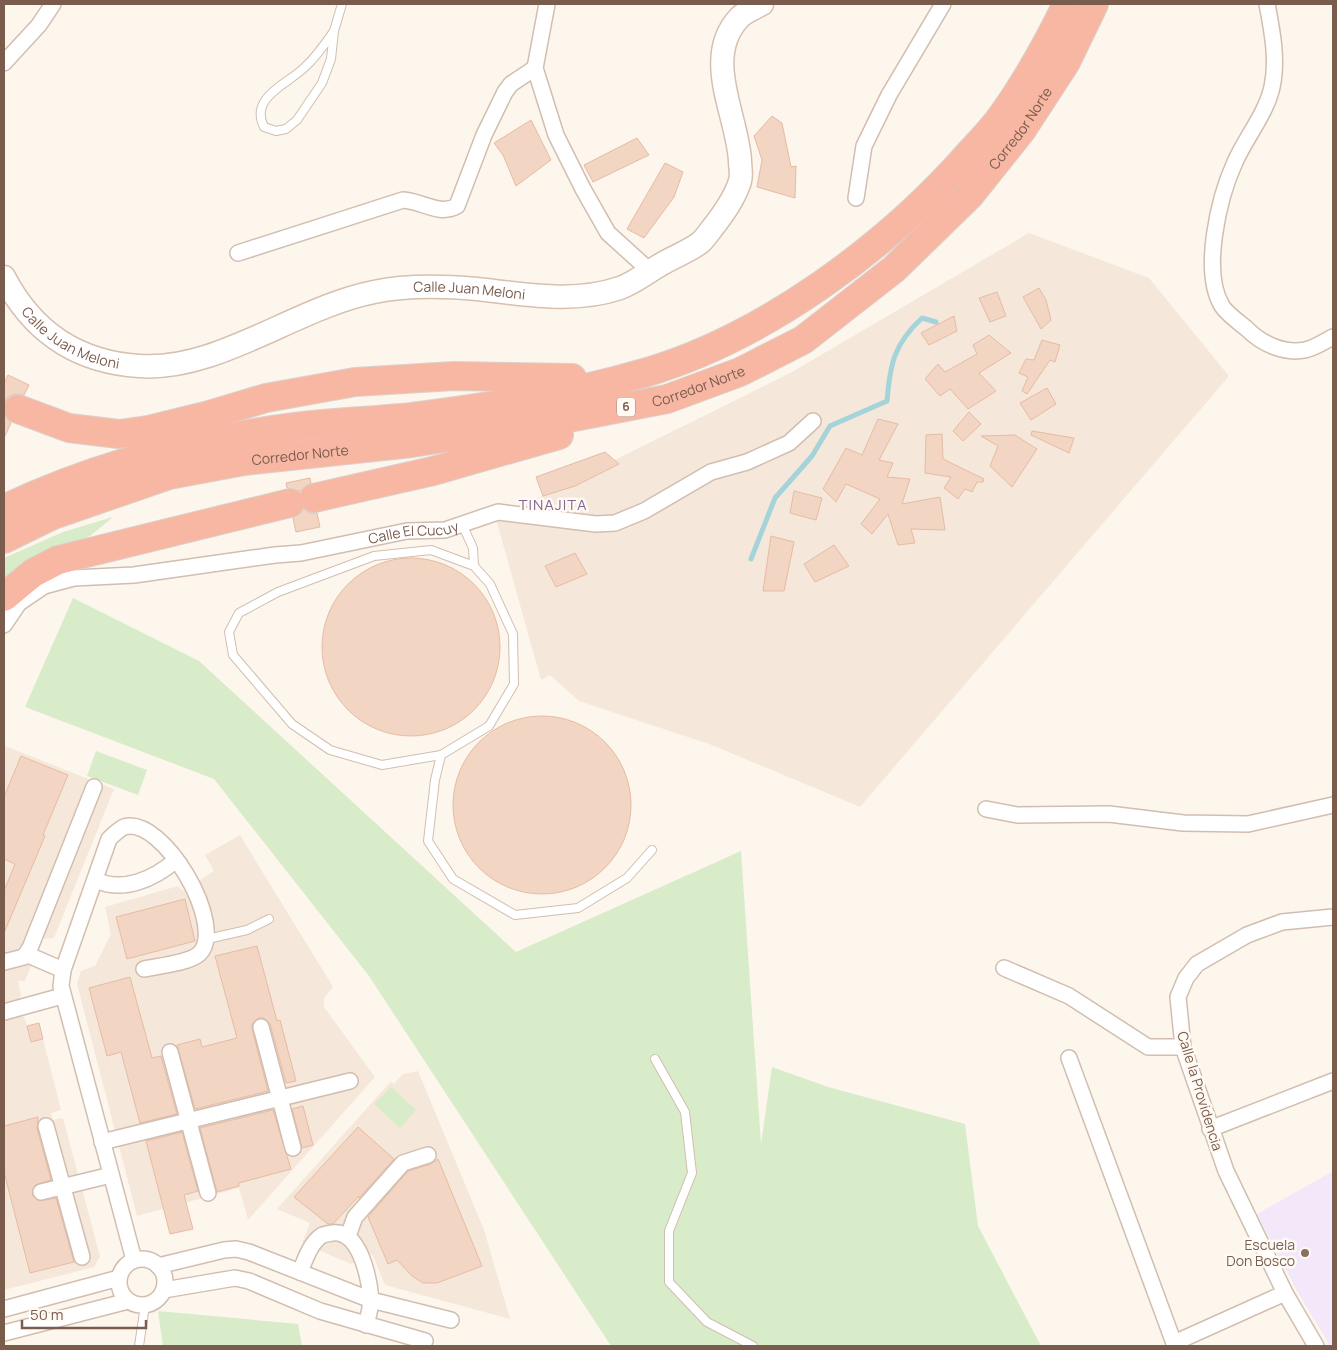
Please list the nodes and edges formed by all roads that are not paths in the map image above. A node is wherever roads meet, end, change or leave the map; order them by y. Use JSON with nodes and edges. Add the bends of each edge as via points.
{"nodes":[{"id":1,"x":53,"y":4,"type":"edge"},
{"id":2,"x":342,"y":4,"type":"edge"},
{"id":3,"x":547,"y":4,"type":"edge"},
{"id":4,"x":762,"y":4,"type":"edge"},
{"id":5,"x":942,"y":4,"type":"edge"},
{"id":6,"x":1067,"y":4,"type":"edge"},
{"id":7,"x":1094,"y":4,"type":"edge"},
{"id":8,"x":1267,"y":4,"type":"edge"},
{"id":9,"x":334,"y":31,"type":"junction"},
{"id":10,"x":4,"y":63,"type":"edge"},
{"id":11,"x":536,"y":68,"type":"junction"},
{"id":12,"x":856,"y":198,"type":"dead end"},
{"id":13,"x":238,"y":253,"type":"dead end"},
{"id":14,"x":650,"y":271,"type":"junction"},
{"id":15,"x":4,"y":277,"type":"edge"},
{"id":16,"x":1333,"y":338,"type":"edge"},
{"id":17,"x":646,"y":373,"type":"junction"},
{"id":18,"x":667,"y":398,"type":"junction"},
{"id":19,"x":18,"y":409,"type":"dead end"},
{"id":20,"x":813,"y":421,"type":"dead end"},
{"id":21,"x":4,"y":509,"type":"edge"},
{"id":22,"x":462,"y":524,"type":"junction"},
{"id":23,"x":4,"y":539,"type":"edge"},
{"id":24,"x":474,"y":566,"type":"junction"},
{"id":25,"x":4,"y":597,"type":"edge"},
{"id":26,"x":4,"y":624,"type":"edge"},
{"id":27,"x":441,"y":755,"type":"junction"},
{"id":28,"x":94,"y":787,"type":"dead end"},
{"id":29,"x":1333,"y":805,"type":"edge"},
{"id":30,"x":986,"y":809,"type":"dead end"},
{"id":31,"x":652,"y":850,"type":"dead end"},
{"id":32,"x":176,"y":860,"type":"junction"},
{"id":33,"x":96,"y":880,"type":"junction"},
{"id":34,"x":1333,"y":917,"type":"edge"},
{"id":35,"x":269,"y":919,"type":"dead end"},
{"id":36,"x":207,"y":939,"type":"junction"},
{"id":37,"x":26,"y":954,"type":"junction"},
{"id":38,"x":4,"y":962,"type":"edge"},
{"id":39,"x":1004,"y":968,"type":"dead end"},
{"id":40,"x":144,"y":969,"type":"dead end"},
{"id":41,"x":62,"y":970,"type":"junction"},
{"id":42,"x":62,"y":996,"type":"junction"},
{"id":43,"x":4,"y":1012,"type":"edge"},
{"id":44,"x":261,"y":1027,"type":"dead end"},
{"id":45,"x":1183,"y":1047,"type":"junction"},
{"id":46,"x":170,"y":1052,"type":"dead end"},
{"id":47,"x":1069,"y":1058,"type":"dead end"},
{"id":48,"x":655,"y":1059,"type":"dead end"},
{"id":49,"x":350,"y":1081,"type":"dead end"},
{"id":50,"x":1333,"y":1081,"type":"edge"},
{"id":51,"x":280,"y":1098,"type":"junction"},
{"id":52,"x":188,"y":1121,"type":"junction"},
{"id":53,"x":46,"y":1126,"type":"dead end"},
{"id":54,"x":1210,"y":1129,"type":"junction"},
{"id":55,"x":102,"y":1142,"type":"junction"},
{"id":56,"x":293,"y":1148,"type":"dead end"},
{"id":57,"x":428,"y":1155,"type":"dead end"},
{"id":58,"x":111,"y":1175,"type":"junction"},
{"id":59,"x":62,"y":1187,"type":"junction"},
{"id":60,"x":41,"y":1192,"type":"dead end"},
{"id":61,"x":208,"y":1193,"type":"dead end"},
{"id":62,"x":348,"y":1236,"type":"junction"},
{"id":63,"x":82,"y":1257,"type":"dead end"},
{"id":64,"x":134,"y":1260,"type":"junction"},
{"id":65,"x":158,"y":1266,"type":"junction"},
{"id":66,"x":300,"y":1272,"type":"junction"},
{"id":67,"x":119,"y":1278,"type":"junction"},
{"id":68,"x":164,"y":1290,"type":"junction"},
{"id":69,"x":1285,"y":1293,"type":"junction"},
{"id":70,"x":371,"y":1300,"type":"junction"},
{"id":71,"x":128,"y":1301,"type":"junction"},
{"id":72,"x":145,"y":1305,"type":"junction"},
{"id":73,"x":4,"y":1309,"type":"edge"},
{"id":74,"x":452,"y":1320,"type":"dead end"},
{"id":75,"x":366,"y":1325,"type":"junction"},
{"id":76,"x":4,"y":1333,"type":"edge"},
{"id":77,"x":425,"y":1341,"type":"dead end"},
{"id":78,"x":1175,"y":1345,"type":"edge"},
{"id":79,"x":139,"y":1346,"type":"edge"},
{"id":80,"x":753,"y":1346,"type":"edge"},
{"id":81,"x":1316,"y":1346,"type":"edge"}],
"edges":[{"from":1,"to":10,"type":"street","via":[[39,25]]},
{"from":2,"to":9,"type":"lane"},
{"from":3,"to":11,"type":"street"},
{"from":4,"to":14,"type":"main road","name":"Calle Juan Meloni","via":[[740,17],[722,53],[726,96],[739,145],[741,180],[725,212],[701,242]]},
{"from":5,"to":12,"type":"street","via":[[864,146]]},
{"from":6,"to":17,"type":"highway","name":"Corredor Norte","number":"6","via":[[1045,47],[1001,118],[948,178],[874,247],[786,308],[720,344]]},
{"from":7,"to":18,"type":"highway","name":"Corredor Norte","number":"6","via":[[1066,62],[1021,131],[970,195],[894,269],[803,340],[740,372]]},
{"from":8,"to":16,"type":"street","via":[[1274,43],[1272,87],[1260,118],[1235,162],[1222,201],[1214,226],[1212,274],[1222,306],[1259,341],[1279,349],[1305,350]]},
{"from":9,"to":9,"type":"lane","via":[[322,83],[297,120],[286,129],[276,131],[264,127],[260,119],[264,101],[304,69]]},
{"from":11,"to":13,"type":"street","via":[[511,84],[505,92],[484,135],[458,206],[443,211],[403,200]]},
{"from":11,"to":14,"type":"street","via":[[556,135],[582,189],[608,233]]},
{"from":14,"to":15,"type":"main road","name":"Calle Juan Meloni","via":[[621,287],[586,295],[548,297],[418,287],[373,292],[184,362],[140,367],[99,360],[66,346],[33,322]]},
{"from":17,"to":19,"type":"highway","via":[[568,378],[408,377],[355,382],[274,397],[200,418],[119,434],[69,428]]},
{"from":17,"to":21,"type":"highway","name":"Corredor Norte","number":"6","via":[[562,393],[482,407],[410,417],[297,426],[160,451],[43,490]]},
{"from":18,"to":23,"type":"highway","name":"Corredor Norte","number":"6","via":[[484,433],[244,461],[169,475],[53,515]]},
{"from":18,"to":25,"type":"highway","via":[[524,446],[433,471],[58,560],[33,573]]},
{"from":20,"to":22,"type":"street","name":"Calle El Cucuy","via":[[789,443],[747,462],[711,472],[644,511],[615,523],[596,524],[498,512]]},
{"from":22,"to":24,"type":"lane","via":[[474,548]]},
{"from":22,"to":26,"type":"street","name":"Calle El Cucuy","via":[[445,530],[407,531],[301,553],[134,575],[74,578],[44,586],[19,603]]},
{"from":24,"to":27,"type":"lane","via":[[490,584],[513,634],[514,684],[489,726]]},
{"from":24,"to":27,"type":"lane","via":[[431,550],[374,556],[278,592],[239,613],[229,632],[233,654],[292,724],[330,750],[382,765]]},
{"from":27,"to":31,"type":"lane","via":[[428,841],[453,879],[515,915],[578,908],[627,878]]},
{"from":28,"to":37,"type":"street"},
{"from":29,"to":30,"type":"street","via":[[1248,824],[1184,824],[1109,814],[1017,815]]},
{"from":32,"to":33,"type":"street","via":[[157,874],[138,882],[113,886]]},
{"from":32,"to":33,"type":"street","via":[[159,838],[138,827],[126,827],[109,839]]},
{"from":32,"to":36,"type":"street","via":[[201,904]]},
{"from":33,"to":41,"type":"street"},
{"from":34,"to":45,"type":"street","name":"Calle la Providencia","via":[[1282,922],[1247,935],[1197,964],[1186,978],[1178,998]]},
{"from":35,"to":36,"type":"lane","via":[[247,930]]},
{"from":36,"to":40,"type":"street","via":[[203,950],[193,959]]},
{"from":37,"to":38,"type":"street"},
{"from":37,"to":41,"type":"street"},
{"from":39,"to":45,"type":"street","via":[[1069,996],[1148,1047]]},
{"from":41,"to":42,"type":"street"},
{"from":42,"to":43,"type":"street"},
{"from":42,"to":55,"type":"street"},
{"from":44,"to":51,"type":"street"},
{"from":45,"to":54,"type":"street","name":"Calle la Providencia"},
{"from":46,"to":52,"type":"street"},
{"from":47,"to":78,"type":"street"},
{"from":48,"to":80,"type":"lane","via":[[686,1112],[692,1173],[669,1231],[669,1282],[707,1322]]},
{"from":49,"to":51,"type":"street"},
{"from":50,"to":54,"type":"street"},
{"from":51,"to":52,"type":"street"},
{"from":51,"to":56,"type":"street"},
{"from":52,"to":55,"type":"street"},
{"from":52,"to":61,"type":"street"},
{"from":53,"to":59,"type":"street"},
{"from":54,"to":69,"type":"street","name":"Calle la Providencia","via":[[1236,1195]]},
{"from":55,"to":58,"type":"street"},
{"from":57,"to":62,"type":"street","via":[[403,1163],[355,1217]]},
{"from":58,"to":59,"type":"street"},
{"from":58,"to":64,"type":"street"},
{"from":59,"to":60,"type":"street"},
{"from":59,"to":63,"type":"street"},
{"from":62,"to":66,"type":"street","via":[[336,1232],[322,1235],[311,1247]]},
{"from":62,"to":70,"type":"street","via":[[362,1259]]},
{"from":64,"to":65,"type":"street","via":[[143,1259]]},
{"from":64,"to":67,"type":"street","via":[[122,1270]]},
{"from":65,"to":66,"type":"street","via":[[236,1250],[250,1252]]},
{"from":65,"to":68,"type":"street","via":[[163,1273]]},
{"from":66,"to":70,"type":"street"},
{"from":67,"to":71,"type":"street","via":[[120,1291]]},
{"from":67,"to":73,"type":"street"},
{"from":68,"to":72,"type":"street","via":[[160,1298]]},
{"from":68,"to":75,"type":"street","via":[[235,1278]]},
{"from":69,"to":78,"type":"street"},
{"from":69,"to":81,"type":"street","name":"Calle la Providencia"},
{"from":70,"to":74,"type":"street"},
{"from":70,"to":75,"type":"street"},
{"from":71,"to":72,"type":"street"},
{"from":71,"to":76,"type":"street"},
{"from":72,"to":79,"type":"lane"},
{"from":75,"to":77,"type":"street"}]}
